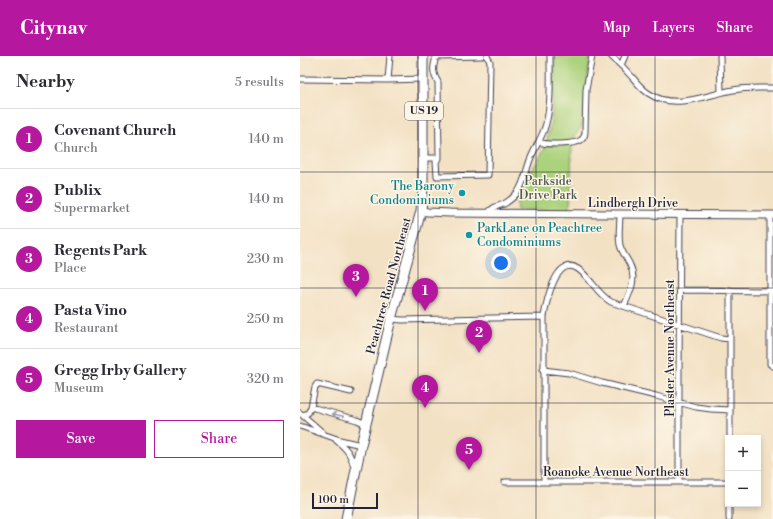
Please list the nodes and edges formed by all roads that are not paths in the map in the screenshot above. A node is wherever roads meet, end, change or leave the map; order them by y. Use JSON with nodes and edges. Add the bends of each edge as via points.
{"nodes":[{"id":1,"x":390,"y":56,"type":"edge"},
{"id":2,"x":423,"y":56,"type":"edge"},
{"id":3,"x":470,"y":56,"type":"edge"},
{"id":4,"x":481,"y":56,"type":"edge"},
{"id":5,"x":487,"y":56,"type":"edge"},
{"id":6,"x":550,"y":56,"type":"edge"},
{"id":7,"x":592,"y":56,"type":"edge"},
{"id":8,"x":611,"y":56,"type":"edge"},
{"id":9,"x":625,"y":56,"type":"edge"},
{"id":10,"x":720,"y":56,"type":"edge"},
{"id":11,"x":621,"y":65,"type":"junction"},
{"id":12,"x":300,"y":79,"type":"edge"},
{"id":13,"x":423,"y":79,"type":"junction"},
{"id":14,"x":388,"y":80,"type":"junction"},
{"id":15,"x":773,"y":88,"type":"edge"},
{"id":16,"x":721,"y":92,"type":"junction"},
{"id":17,"x":539,"y":142,"type":"junction"},
{"id":18,"x":423,"y":158,"type":"junction"},
{"id":19,"x":439,"y":158,"type":"junction"},
{"id":20,"x":421,"y":211,"type":"junction"},
{"id":21,"x":488,"y":212,"type":"junction"},
{"id":22,"x":620,"y":214,"type":"junction"},
{"id":23,"x":680,"y":214,"type":"junction"},
{"id":24,"x":772,"y":215,"type":"edge"},
{"id":25,"x":680,"y":290,"type":"junction"},
{"id":26,"x":730,"y":290,"type":"junction"},
{"id":27,"x":772,"y":291,"type":"edge"},
{"id":28,"x":624,"y":306,"type":"junction"},
{"id":29,"x":544,"y":317,"type":"junction"},
{"id":30,"x":391,"y":319,"type":"junction"},
{"id":31,"x":680,"y":324,"type":"junction"},
{"id":32,"x":730,"y":339,"type":"junction"},
{"id":33,"x":773,"y":366,"type":"edge"},
{"id":34,"x":543,"y":370,"type":"junction"},
{"id":35,"x":351,"y":392,"type":"dead end"},
{"id":36,"x":679,"y":402,"type":"junction"},
{"id":37,"x":310,"y":407,"type":"junction"},
{"id":38,"x":730,"y":410,"type":"junction"},
{"id":39,"x":302,"y":414,"type":"edge"},
{"id":40,"x":366,"y":424,"type":"junction"},
{"id":41,"x":300,"y":426,"type":"edge"},
{"id":42,"x":326,"y":435,"type":"junction"},
{"id":43,"x":730,"y":435,"type":"edge"},
{"id":44,"x":332,"y":438,"type":"junction"},
{"id":45,"x":361,"y":445,"type":"junction"},
{"id":46,"x":355,"y":474,"type":"junction"},
{"id":47,"x":505,"y":482,"type":"dead end"},
{"id":48,"x":544,"y":482,"type":"junction"},
{"id":49,"x":679,"y":482,"type":"junction"},
{"id":50,"x":725,"y":482,"type":"edge"},
{"id":51,"x":729,"y":507,"type":"edge"},
{"id":52,"x":346,"y":519,"type":"edge"},
{"id":53,"x":729,"y":519,"type":"edge"}],
"edges":[{"from":1,"to":14,"type":"street"},
{"from":2,"to":13,"type":"highway","name":"Peachtree Road Northeast","number":"US 19"},
{"from":3,"to":4,"type":"street"},
{"from":3,"to":19,"type":"street","via":[[436,57],[434,76],[438,82]]},
{"from":5,"to":19,"type":"street","via":[[490,62],[488,175],[437,176],[436,161]]},
{"from":6,"to":17,"type":"street","via":[[548,112]]},
{"from":7,"to":17,"type":"street","via":[[586,90],[584,137],[575,143]]},
{"from":8,"to":11,"type":"street"},
{"from":9,"to":11,"type":"street"},
{"from":10,"to":16,"type":"street"},
{"from":11,"to":16,"type":"street","via":[[647,93],[666,101],[684,101]]},
{"from":12,"to":14,"type":"street"},
{"from":13,"to":14,"type":"street"},
{"from":13,"to":18,"type":"highway","name":"Peachtree Road Northeast","number":"US 19"},
{"from":15,"to":16,"type":"street"},
{"from":17,"to":21,"type":"street","via":[[518,192],[508,202]]},
{"from":18,"to":19,"type":"street"},
{"from":18,"to":20,"type":"highway","name":"Peachtree Road Northeast","number":"US 19"},
{"from":20,"to":21,"type":"main road","name":"Lindbergh Drive"},
{"from":20,"to":30,"type":"highway","name":"Peachtree Road Northeast","number":"US 19"},
{"from":21,"to":22,"type":"main road","name":"Lindbergh Drive"},
{"from":22,"to":23,"type":"main road","name":"Lindbergh Drive"},
{"from":22,"to":28,"type":"street","via":[[620,246],[633,275],[631,290]]},
{"from":23,"to":24,"type":"main road","name":"Lindbergh Drive"},
{"from":23,"to":25,"type":"street","name":"Plaster Avenue Northeast"},
{"from":24,"to":27,"type":"street"},
{"from":25,"to":26,"type":"street"},
{"from":25,"to":31,"type":"street","name":"Plaster Avenue Northeast"},
{"from":26,"to":27,"type":"street"},
{"from":26,"to":32,"type":"street"},
{"from":27,"to":33,"type":"street","via":[[770,364]]},
{"from":28,"to":29,"type":"street","via":[[606,299],[579,269],[568,266],[561,270],[555,280],[546,303]]},
{"from":28,"to":31,"type":"street"},
{"from":29,"to":30,"type":"street"},
{"from":29,"to":34,"type":"street"},
{"from":30,"to":40,"type":"highway","name":"Peachtree Road Northeast","number":"US 19"},
{"from":31,"to":32,"type":"street"},
{"from":31,"to":36,"type":"street","name":"Plaster Avenue Northeast"},
{"from":32,"to":38,"type":"street"},
{"from":34,"to":36,"type":"street","via":[[569,373]]},
{"from":34,"to":48,"type":"street"},
{"from":35,"to":37,"type":"street","via":[[317,384]]},
{"from":36,"to":38,"type":"street","via":[[703,408]]},
{"from":36,"to":49,"type":"street","name":"Plaster Avenue Northeast"},
{"from":37,"to":39,"type":"street","via":[[308,413]]},
{"from":40,"to":37,"type":"street","one_way":true},
{"from":38,"to":43,"type":"street"},
{"from":39,"to":42,"type":"street"},
{"from":40,"to":45,"type":"highway","name":"Peachtree Road Northeast","number":"US 19"},
{"from":41,"to":42,"type":"street"},
{"from":42,"to":44,"type":"street"},
{"from":44,"to":45,"type":"street"},
{"from":44,"to":46,"type":"street","via":[[348,451]]},
{"from":45,"to":46,"type":"highway","name":"Peachtree Road Northeast","number":"US 19"},
{"from":46,"to":52,"type":"highway","name":"Peachtree Road Northeast","number":"US 19"},
{"from":47,"to":48,"type":"street","name":"Roanoke Avenue Northeast"},
{"from":48,"to":49,"type":"street","name":"Roanoke Avenue Northeast"},
{"from":49,"to":50,"type":"street","name":"Roanoke Avenue Northeast"},
{"from":51,"to":53,"type":"street"}]}
